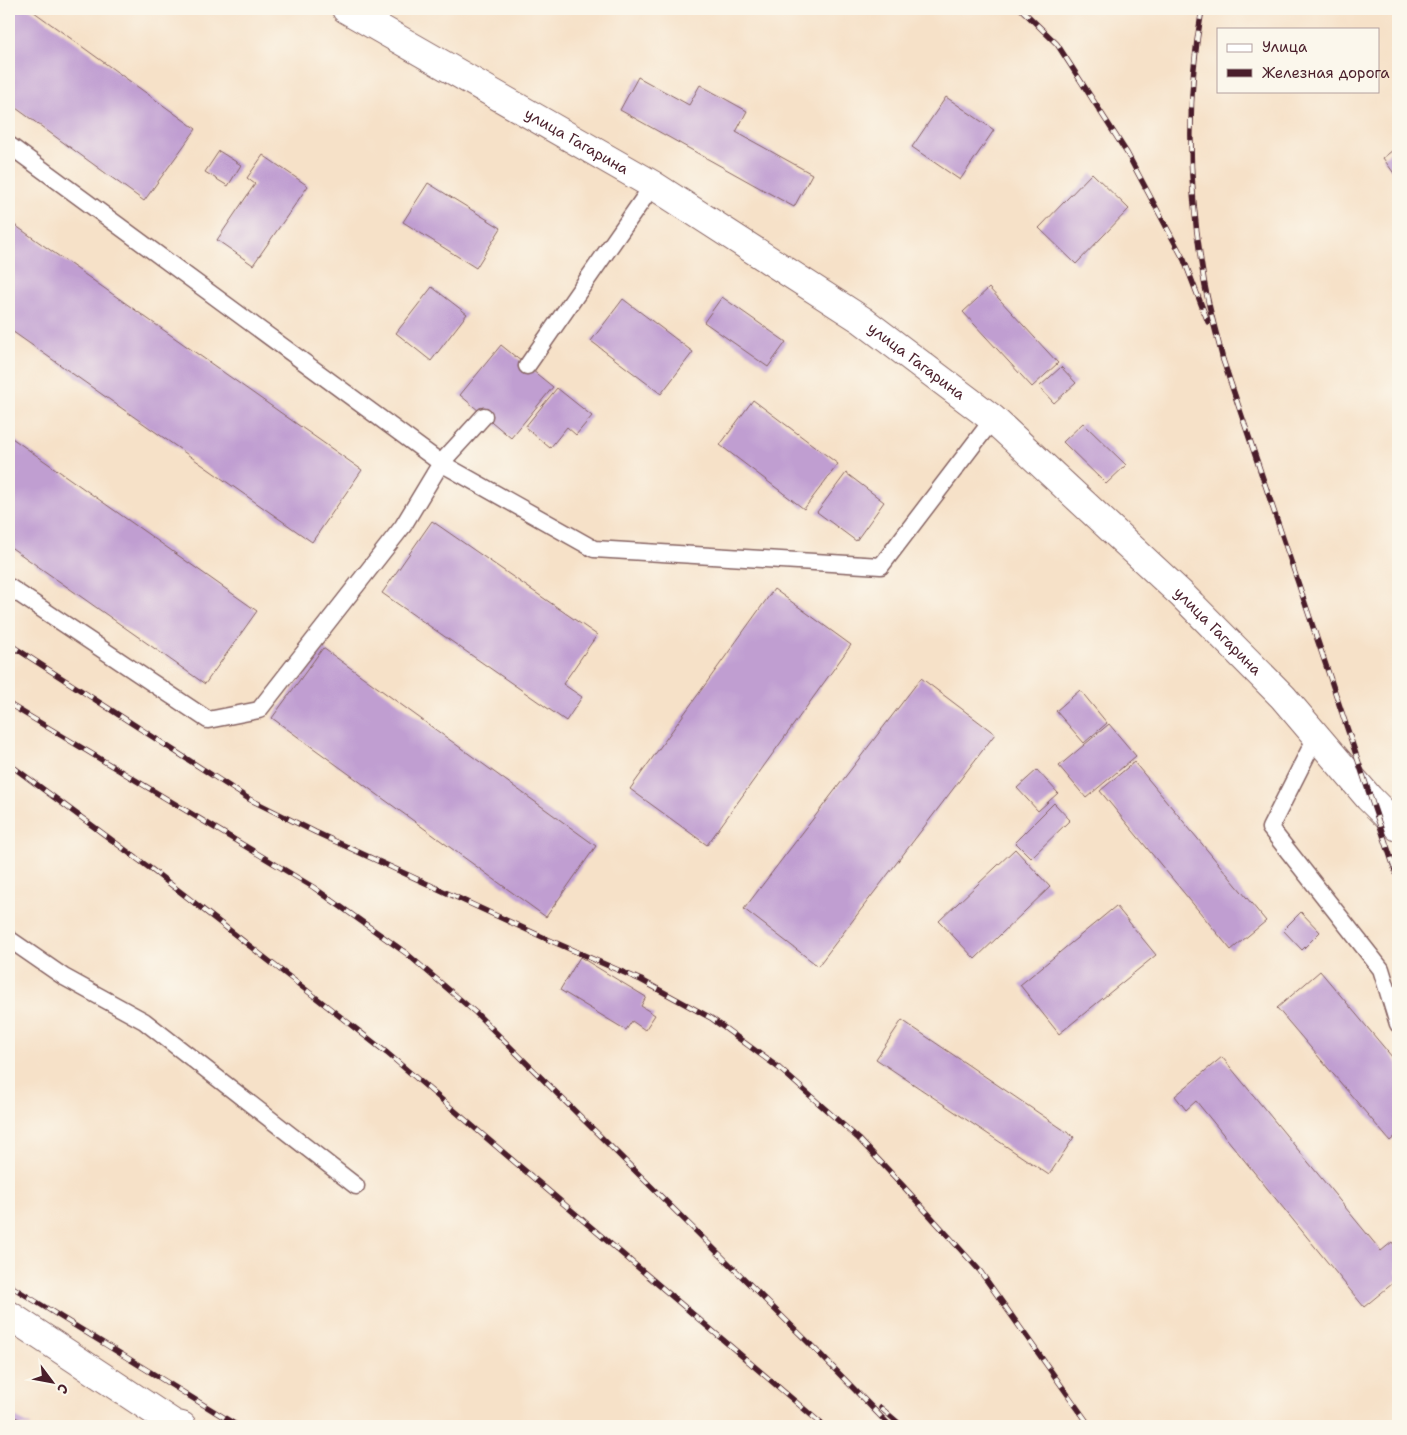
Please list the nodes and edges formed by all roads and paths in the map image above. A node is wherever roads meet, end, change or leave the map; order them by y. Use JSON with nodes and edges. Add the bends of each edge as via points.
{"nodes":[{"id":1,"x":346,"y":9,"type":"edge"},
{"id":2,"x":9,"y":145,"type":"edge"},
{"id":3,"x":653,"y":185,"type":"junction"},
{"id":4,"x":527,"y":366,"type":"dead end"},
{"id":5,"x":484,"y":416,"type":"dead end"},
{"id":6,"x":993,"y":419,"type":"junction"},
{"id":7,"x":441,"y":463,"type":"junction"},
{"id":8,"x":9,"y":586,"type":"edge"},
{"id":9,"x":1317,"y":734,"type":"junction"},
{"id":10,"x":1398,"y":828,"type":"edge"},
{"id":11,"x":9,"y":939,"type":"edge"},
{"id":12,"x":1398,"y":1024,"type":"edge"},
{"id":13,"x":356,"y":1186,"type":"dead end"},
{"id":14,"x":9,"y":1314,"type":"edge"},
{"id":15,"x":176,"y":1425,"type":"edge"}],
"edges":[{"from":1,"to":3,"type":"street","name":"улица Гагарина"},
{"from":2,"to":7,"type":"lane"},
{"from":3,"to":4,"type":"lane"},
{"from":3,"to":6,"type":"street","name":"улица Гагарина","via":[[862,320]]},
{"from":5,"to":7,"type":"lane"},
{"from":6,"to":7,"type":"lane","via":[[881,566],[594,550]]},
{"from":6,"to":9,"type":"street","name":"улица Гагарина","via":[[1181,594]]},
{"from":7,"to":8,"type":"lane","via":[[403,526],[259,710],[208,720]]},
{"from":9,"to":10,"type":"street","name":"улица Гагарина"},
{"from":9,"to":12,"type":"lane","via":[[1270,828],[1381,969]]},
{"from":11,"to":13,"type":"lane","via":[[64,977],[144,1021]]},
{"from":14,"to":15,"type":"street"}]}
